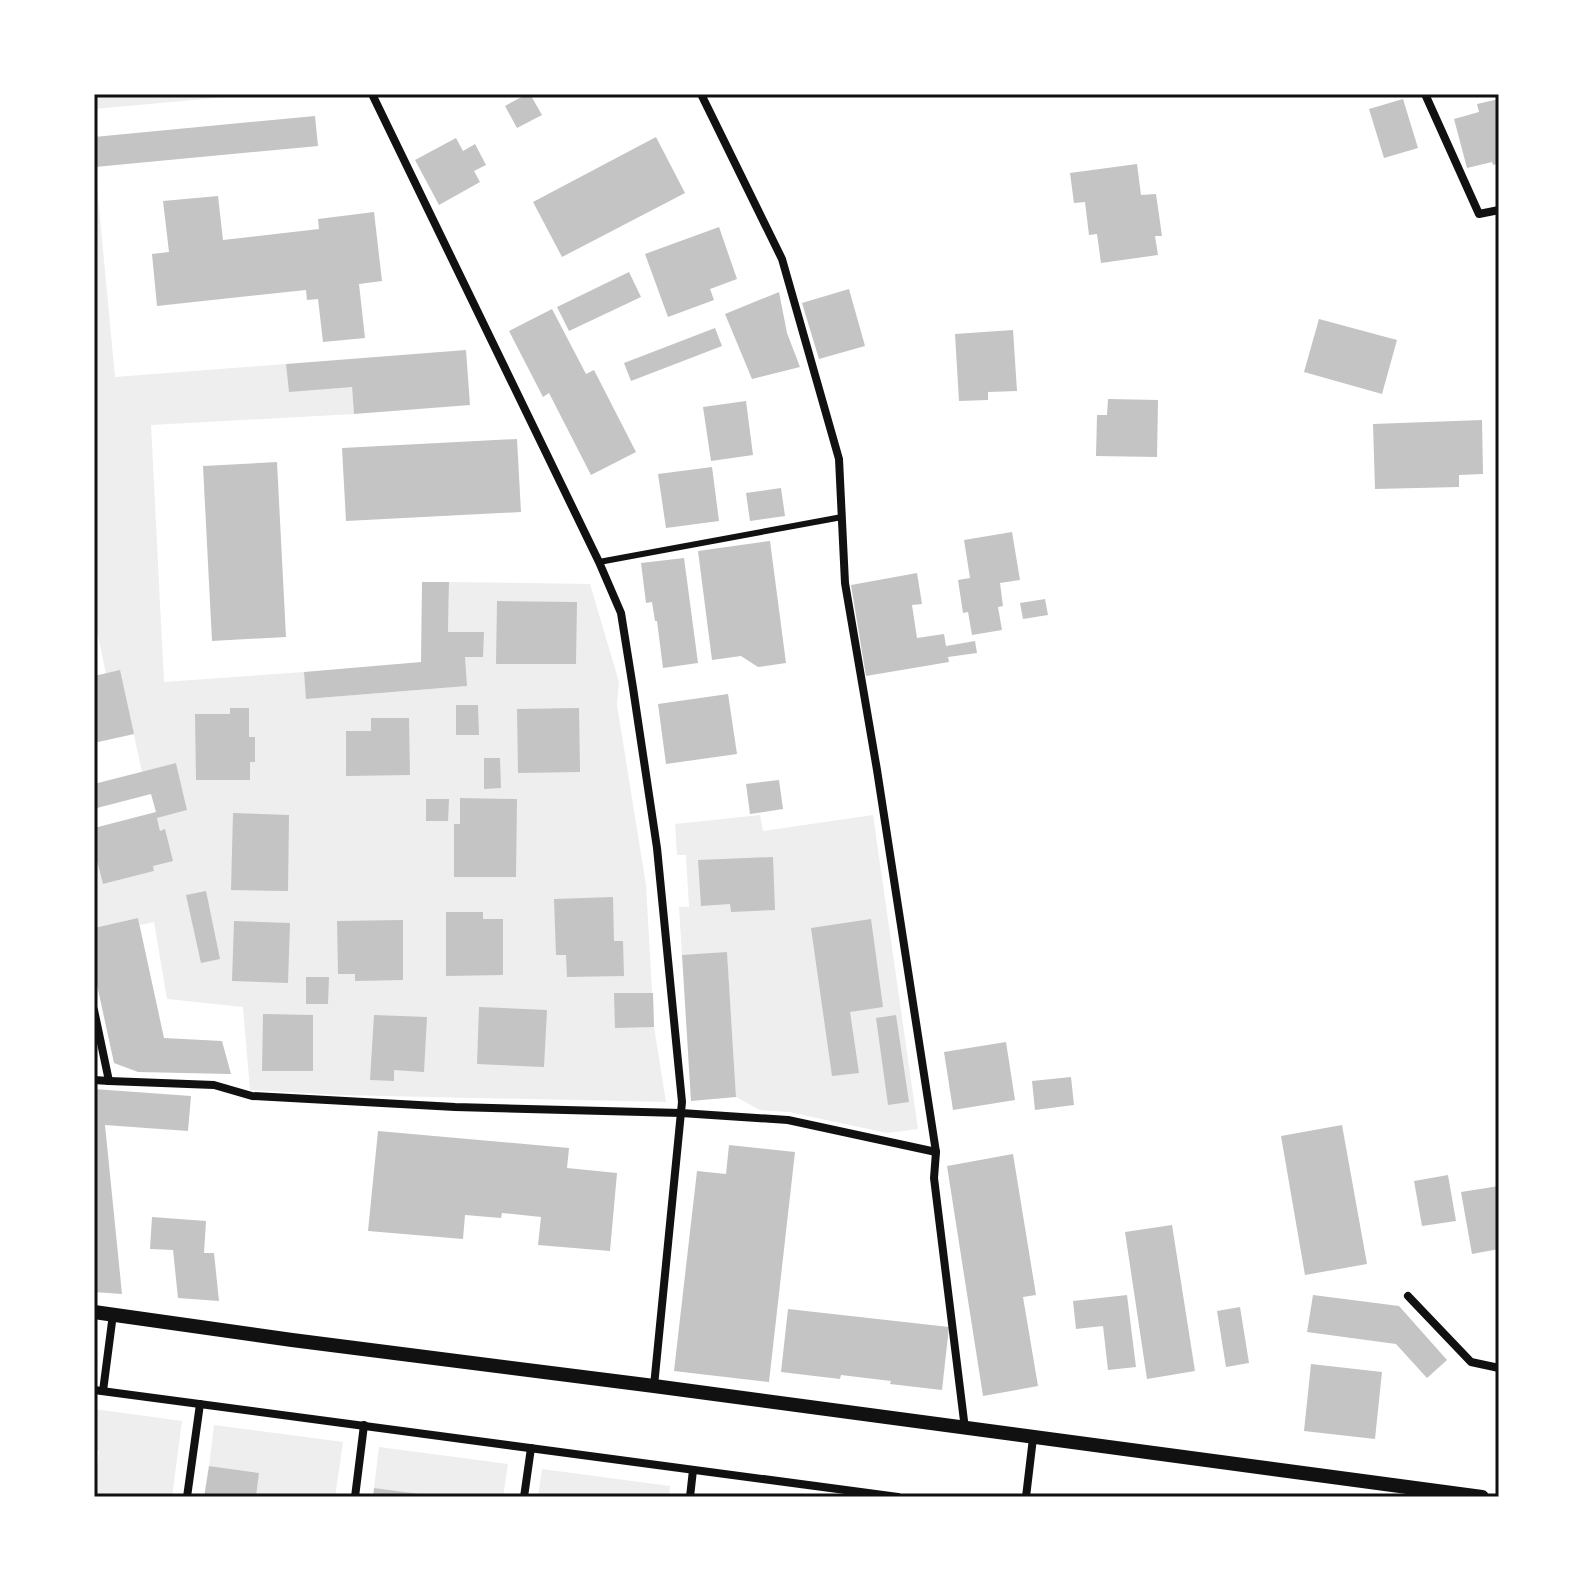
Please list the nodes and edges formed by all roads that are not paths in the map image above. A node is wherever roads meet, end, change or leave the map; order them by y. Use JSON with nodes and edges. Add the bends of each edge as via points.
{"nodes":[{"id":1,"x":372,"y":94,"type":"edge"},
{"id":2,"x":701,"y":94,"type":"edge"},
{"id":3,"x":1425,"y":94,"type":"edge"},
{"id":4,"x":1499,"y":210,"type":"edge"},
{"id":5,"x":842,"y":517,"type":"junction"},
{"id":6,"x":599,"y":562,"type":"junction"},
{"id":7,"x":94,"y":1010,"type":"edge"},
{"id":8,"x":94,"y":1080,"type":"edge"},
{"id":9,"x":109,"y":1081,"type":"junction"},
{"id":10,"x":681,"y":1113,"type":"junction"},
{"id":11,"x":936,"y":1152,"type":"junction"},
{"id":12,"x":1408,"y":1296,"type":"dead end"},
{"id":13,"x":94,"y":1312,"type":"edge"},
{"id":14,"x":113,"y":1314,"type":"junction"},
{"id":15,"x":1499,"y":1368,"type":"edge"},
{"id":16,"x":654,"y":1386,"type":"junction"},
{"id":17,"x":98,"y":1390,"type":"edge"},
{"id":18,"x":200,"y":1404,"type":"junction"},
{"id":19,"x":364,"y":1425,"type":"junction"},
{"id":20,"x":965,"y":1429,"type":"junction"},
{"id":21,"x":1033,"y":1438,"type":"junction"},
{"id":22,"x":531,"y":1448,"type":"junction"},
{"id":23,"x":693,"y":1470,"type":"junction"},
{"id":24,"x":851,"y":1494,"type":"edge"},
{"id":25,"x":187,"y":1497,"type":"edge"},
{"id":26,"x":355,"y":1497,"type":"edge"},
{"id":27,"x":524,"y":1497,"type":"edge"},
{"id":28,"x":690,"y":1497,"type":"edge"},
{"id":29,"x":898,"y":1497,"type":"edge"},
{"id":30,"x":1026,"y":1497,"type":"edge"},
{"id":31,"x":1482,"y":1497,"type":"edge"}],
"edges":[{"from":1,"to":6,"type":"street"},
{"from":2,"to":5,"type":"street","via":[[782,259],[839,459]]},
{"from":3,"to":4,"type":"street","via":[[1479,214]]},
{"from":5,"to":6,"type":"lane"},
{"from":5,"to":11,"type":"street","via":[[845,583]]},
{"from":6,"to":10,"type":"street","via":[[621,613],[650,798]]},
{"from":7,"to":9,"type":"street"},
{"from":8,"to":9,"type":"street"},
{"from":9,"to":10,"type":"street","via":[[214,1085],[283,1098]]},
{"from":10,"to":11,"type":"street","via":[[788,1120]]},
{"from":10,"to":16,"type":"street"},
{"from":11,"to":20,"type":"street","via":[[934,1178]]},
{"from":12,"to":15,"type":"street","via":[[1471,1362]]},
{"from":13,"to":14,"type":"street"},
{"from":14,"to":16,"type":"street"},
{"from":14,"to":17,"type":"street"},
{"from":16,"to":20,"type":"street"},
{"from":17,"to":18,"type":"street"},
{"from":18,"to":19,"type":"street"},
{"from":18,"to":25,"type":"street"},
{"from":19,"to":22,"type":"street"},
{"from":19,"to":26,"type":"street"},
{"from":20,"to":21,"type":"street"},
{"from":21,"to":30,"type":"street"},
{"from":21,"to":31,"type":"street"},
{"from":22,"to":23,"type":"street"},
{"from":22,"to":27,"type":"street"},
{"from":23,"to":24,"type":"street"},
{"from":23,"to":28,"type":"street"},
{"from":24,"to":29,"type":"street"}]}
